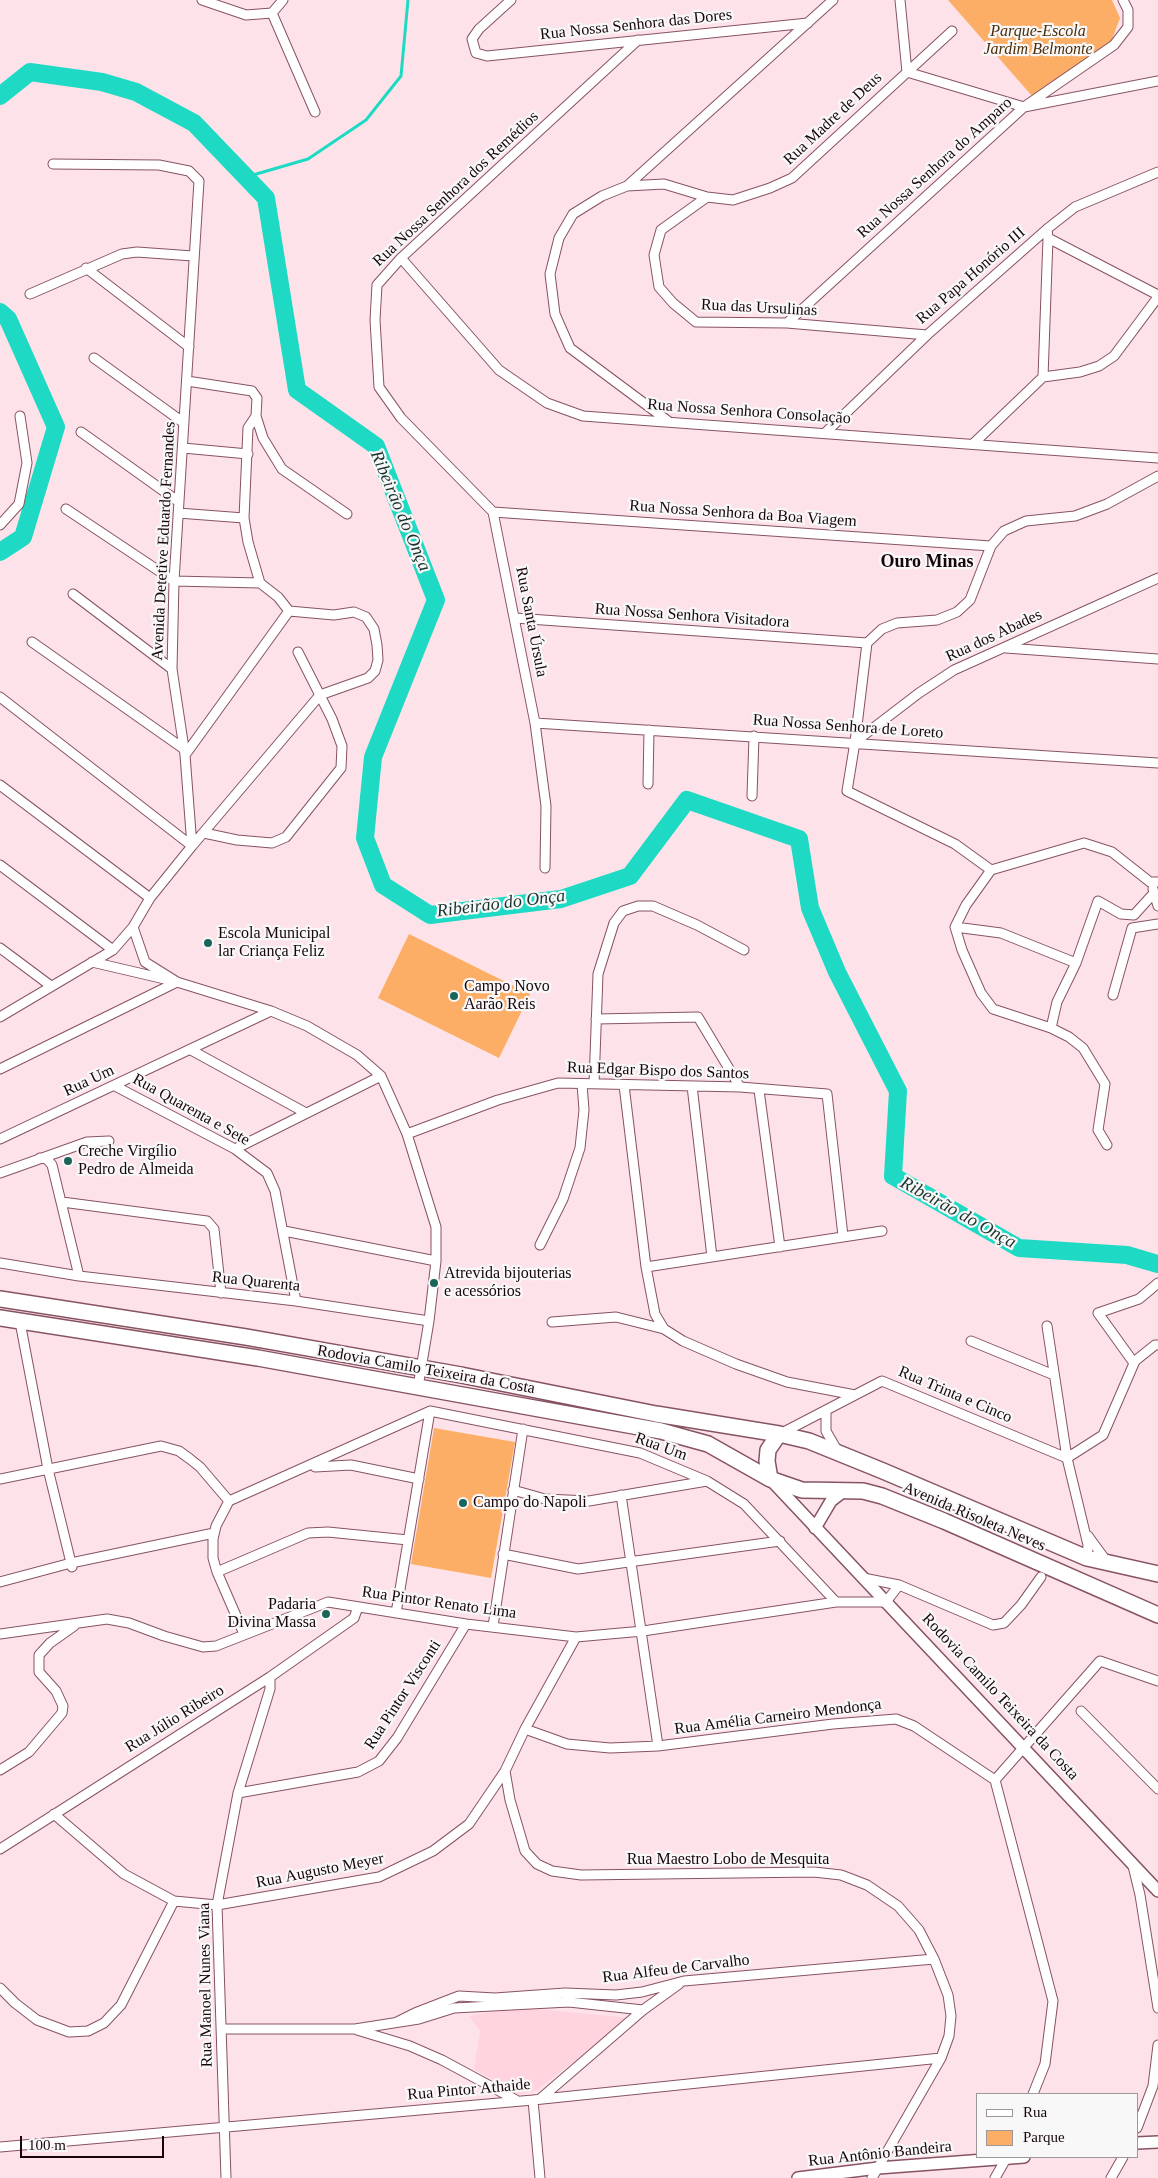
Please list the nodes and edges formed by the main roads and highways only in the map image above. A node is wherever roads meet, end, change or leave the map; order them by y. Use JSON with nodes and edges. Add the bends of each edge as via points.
{"nodes":[{"id":1,"x":0,"y":1299,"type":"edge"},
{"id":2,"x":0,"y":1318,"type":"edge"},
{"id":3,"x":779,"y":1434,"type":"junction"},
{"id":4,"x":770,"y":1479,"type":"junction"},
{"id":5,"x":1158,"y":1574,"type":"edge"},
{"id":6,"x":1158,"y":1616,"type":"edge"}],
"edges":[{"from":1,"to":3,"type":"highway","name":"Rodovia Camilo Teixeira da Costa","via":[[246,1337]]},
{"from":2,"to":4,"type":"highway","name":"Rodovia Camilo Teixeira da Costa","via":[[258,1358],[661,1431],[708,1444]]},
{"from":3,"to":4,"type":"highway","via":[[768,1450]]},
{"from":3,"to":5,"type":"highway","name":"Avenida Risoleta Neves","via":[[809,1441],[1087,1558]]},
{"from":4,"to":6,"type":"highway","name":"Avenida Risoleta Neves","via":[[802,1490],[862,1491],[882,1496]]}]}
